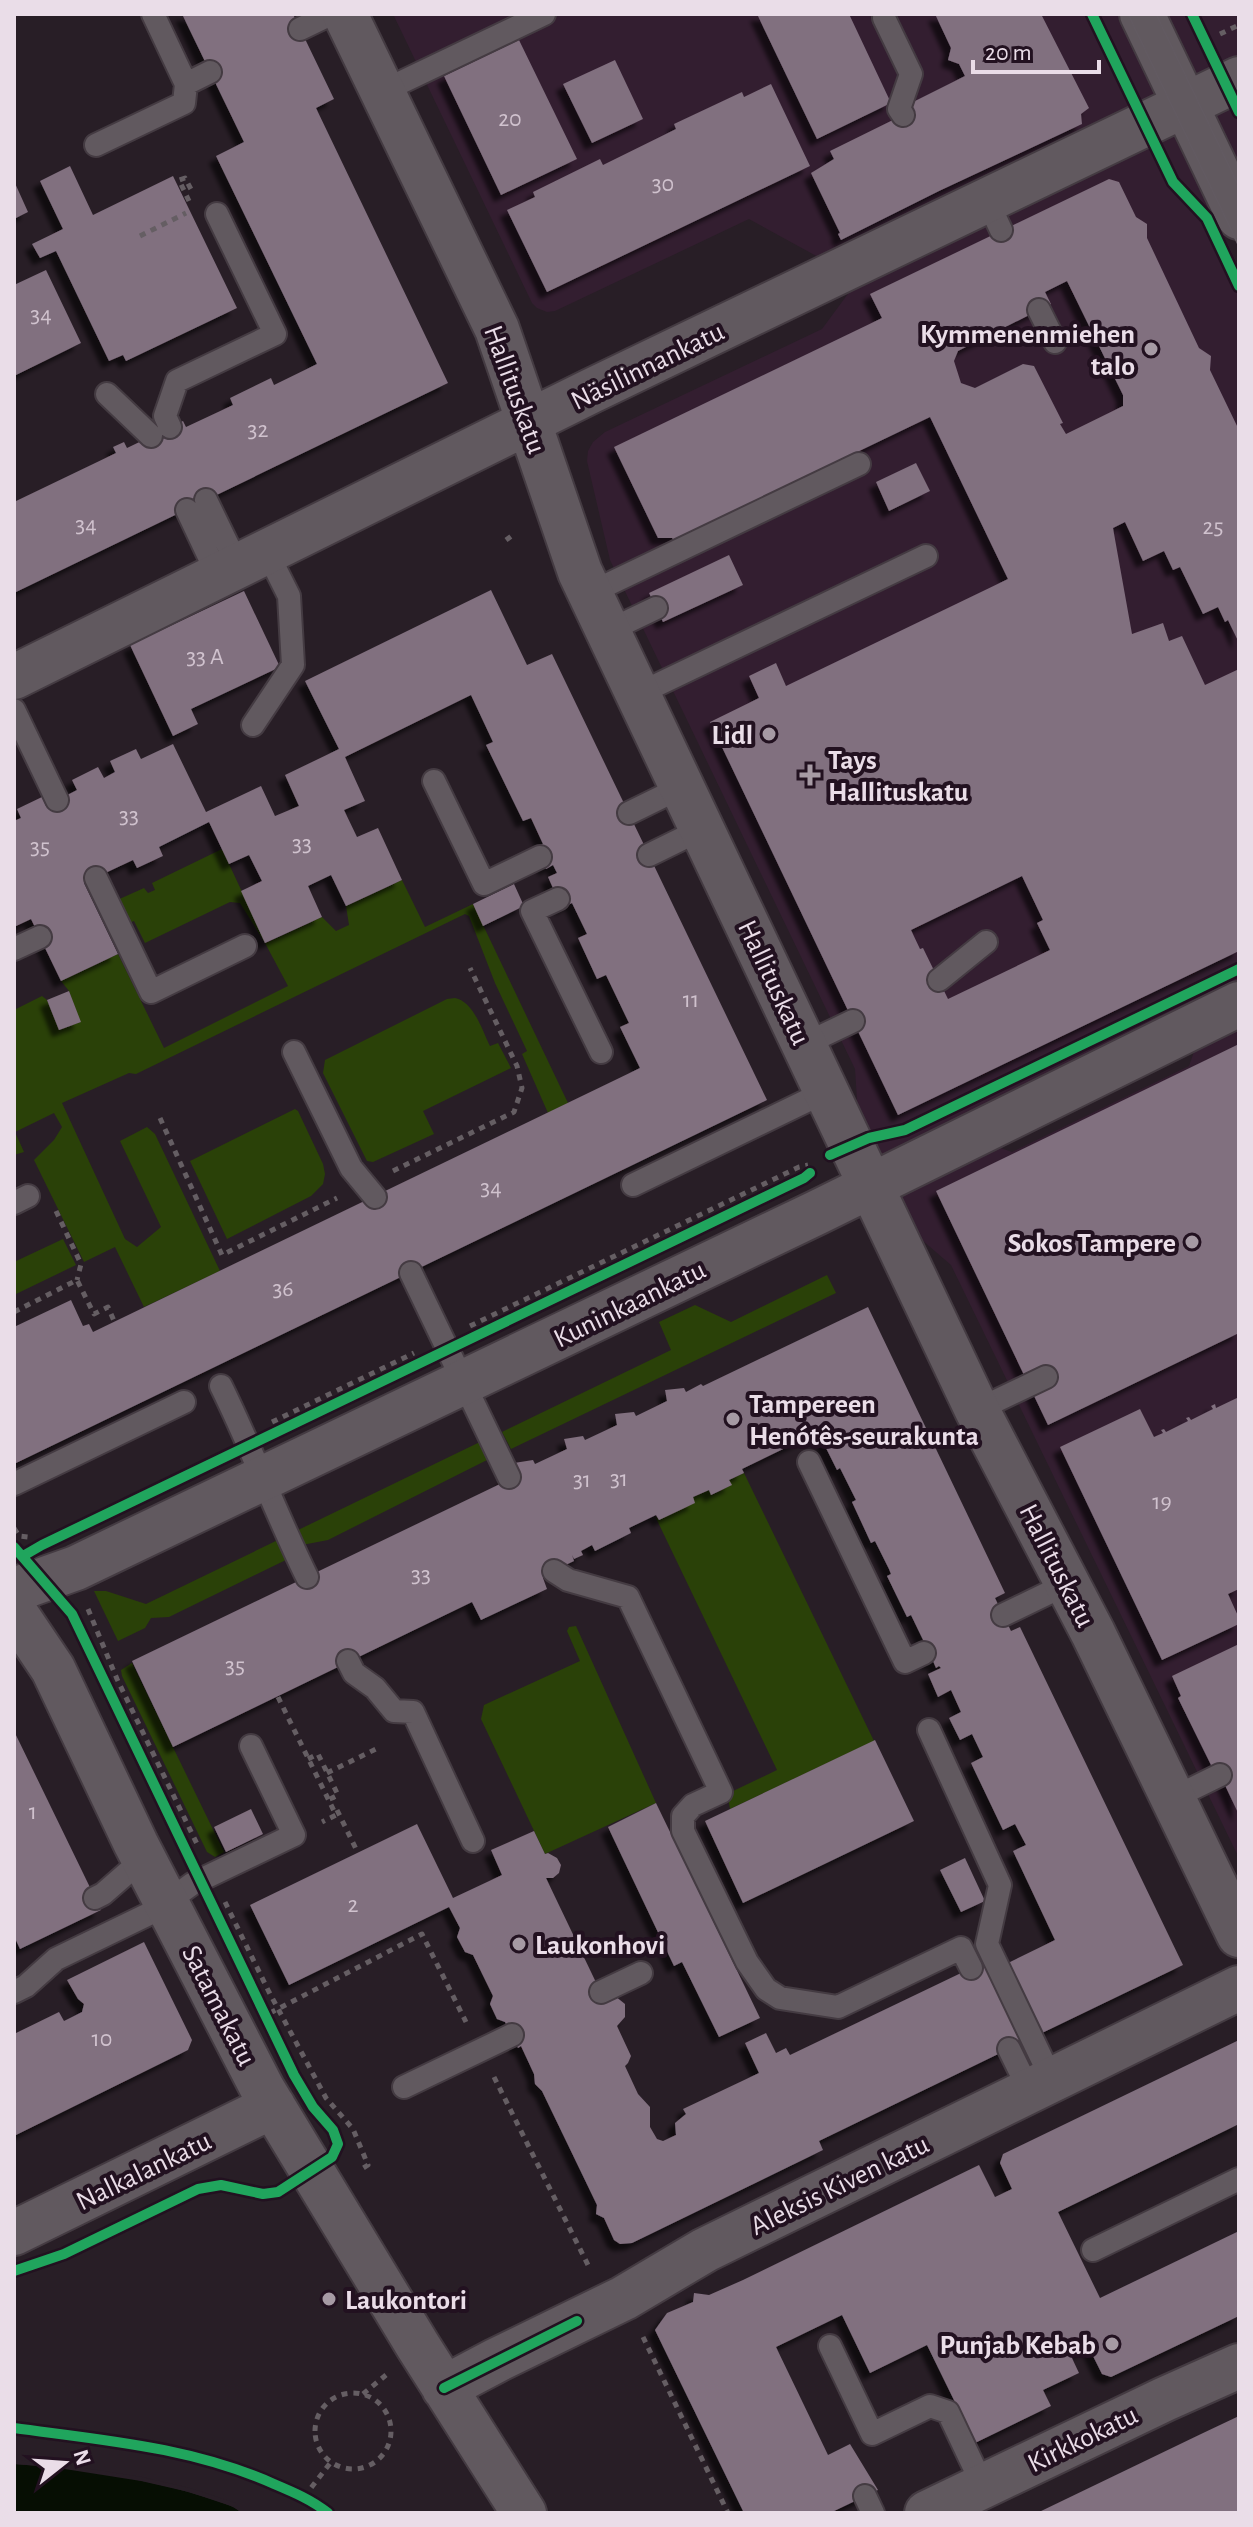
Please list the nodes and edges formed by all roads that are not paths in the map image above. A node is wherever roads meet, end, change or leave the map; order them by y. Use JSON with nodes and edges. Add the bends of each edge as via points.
{"nodes":[{"id":1,"x":153,"y":14,"type":"edge"},
{"id":2,"x":331,"y":14,"type":"edge"},
{"id":3,"x":345,"y":14,"type":"edge"},
{"id":4,"x":544,"y":14,"type":"edge"},
{"id":5,"x":1142,"y":14,"type":"edge"},
{"id":6,"x":884,"y":18,"type":"dead end"},
{"id":7,"x":300,"y":29,"type":"dead end"},
{"id":8,"x":210,"y":72,"type":"dead end"},
{"id":9,"x":1239,"y":79,"type":"edge"},
{"id":10,"x":186,"y":84,"type":"junction"},
{"id":11,"x":383,"y":91,"type":"junction"},
{"id":12,"x":1186,"y":105,"type":"junction"},
{"id":13,"x":903,"y":115,"type":"dead end"},
{"id":14,"x":96,"y":145,"type":"dead end"},
{"id":15,"x":217,"y":214,"type":"dead end"},
{"id":16,"x":1239,"y":217,"type":"edge"},
{"id":17,"x":1039,"y":310,"type":"dead end"},
{"id":18,"x":1055,"y":342,"type":"dead end"},
{"id":19,"x":107,"y":394,"type":"dead end"},
{"id":20,"x":529,"y":422,"type":"junction"},
{"id":21,"x":859,"y":464,"type":"dead end"},
{"id":22,"x":196,"y":505,"type":"dead end"},
{"id":23,"x":926,"y":556,"type":"dead end"},
{"id":24,"x":241,"y":565,"type":"junction"},
{"id":25,"x":656,"y":608,"type":"dead end"},
{"id":26,"x":599,"y":612,"type":"junction"},
{"id":27,"x":14,"y":677,"type":"edge"},
{"id":28,"x":638,"y":694,"type":"junction"},
{"id":29,"x":14,"y":710,"type":"edge"},
{"id":30,"x":253,"y":725,"type":"dead end"},
{"id":31,"x":434,"y":781,"type":"dead end"},
{"id":32,"x":682,"y":787,"type":"junction"},
{"id":33,"x":57,"y":800,"type":"dead end"},
{"id":34,"x":629,"y":813,"type":"dead end"},
{"id":35,"x":702,"y":829,"type":"junction"},
{"id":36,"x":649,"y":855,"type":"dead end"},
{"id":37,"x":540,"y":857,"type":"dead end"},
{"id":38,"x":96,"y":878,"type":"dead end"},
{"id":39,"x":558,"y":899,"type":"dead end"},
{"id":40,"x":40,"y":937,"type":"dead end"},
{"id":41,"x":986,"y":942,"type":"dead end"},
{"id":42,"x":245,"y":946,"type":"dead end"},
{"id":43,"x":14,"y":949,"type":"edge"},
{"id":44,"x":939,"y":980,"type":"dead end"},
{"id":45,"x":1239,"y":1004,"type":"edge"},
{"id":46,"x":853,"y":1021,"type":"dead end"},
{"id":47,"x":805,"y":1044,"type":"junction"},
{"id":48,"x":294,"y":1052,"type":"dead end"},
{"id":49,"x":601,"y":1052,"type":"dead end"},
{"id":50,"x":827,"y":1091,"type":"junction"},
{"id":51,"x":633,"y":1185,"type":"dead end"},
{"id":52,"x":870,"y":1186,"type":"junction"},
{"id":53,"x":375,"y":1197,"type":"dead end"},
{"id":54,"x":411,"y":1273,"type":"dead end"},
{"id":55,"x":456,"y":1366,"type":"junction"},
{"id":56,"x":1046,"y":1377,"type":"dead end"},
{"id":57,"x":221,"y":1386,"type":"dead end"},
{"id":58,"x":184,"y":1402,"type":"dead end"},
{"id":59,"x":986,"y":1427,"type":"junction"},
{"id":60,"x":256,"y":1462,"type":"junction"},
{"id":61,"x":809,"y":1462,"type":"dead end"},
{"id":62,"x":509,"y":1477,"type":"dead end"},
{"id":63,"x":14,"y":1484,"type":"edge"},
{"id":64,"x":554,"y":1571,"type":"dead end"},
{"id":65,"x":307,"y":1577,"type":"dead end"},
{"id":66,"x":1067,"y":1584,"type":"junction"},
{"id":67,"x":14,"y":1590,"type":"edge"},
{"id":68,"x":14,"y":1611,"type":"edge"},
{"id":69,"x":1003,"y":1615,"type":"dead end"},
{"id":70,"x":924,"y":1653,"type":"dead end"},
{"id":71,"x":348,"y":1661,"type":"dead end"},
{"id":72,"x":929,"y":1730,"type":"dead end"},
{"id":73,"x":251,"y":1746,"type":"dead end"},
{"id":74,"x":1220,"y":1775,"type":"dead end"},
{"id":75,"x":1173,"y":1798,"type":"junction"},
{"id":76,"x":473,"y":1841,"type":"dead end"},
{"id":77,"x":158,"y":1882,"type":"junction"},
{"id":78,"x":95,"y":1898,"type":"dead end"},
{"id":79,"x":1239,"y":1935,"type":"edge"},
{"id":80,"x":971,"y":1968,"type":"dead end"},
{"id":81,"x":641,"y":1973,"type":"dead end"},
{"id":82,"x":1239,"y":1988,"type":"edge"},
{"id":83,"x":14,"y":1992,"type":"edge"},
{"id":84,"x":601,"y":1992,"type":"dead end"},
{"id":85,"x":512,"y":2035,"type":"dead end"},
{"id":86,"x":1009,"y":2049,"type":"dead end"},
{"id":87,"x":1040,"y":2085,"type":"junction"},
{"id":88,"x":404,"y":2087,"type":"dead end"},
{"id":89,"x":273,"y":2106,"type":"junction"},
{"id":90,"x":1239,"y":2179,"type":"edge"},
{"id":91,"x":14,"y":2233,"type":"edge"},
{"id":92,"x":1093,"y":2250,"type":"dead end"},
{"id":93,"x":830,"y":2346,"type":"dead end"},
{"id":94,"x":1239,"y":2366,"type":"edge"},
{"id":95,"x":444,"y":2388,"type":"junction"},
{"id":96,"x":983,"y":2486,"type":"junction"},
{"id":97,"x":524,"y":2513,"type":"edge"},
{"id":98,"x":927,"y":2513,"type":"edge"}],
"edges":[{"from":1,"to":10,"type":"lane"},
{"from":2,"to":7,"type":"lane"},
{"from":3,"to":11,"type":"street","name":"Hallituskatu"},
{"from":4,"to":11,"type":"lane"},
{"from":5,"to":12,"type":"street"},
{"from":6,"to":13,"type":"lane","via":[[911,74],[899,109]]},
{"from":8,"to":10,"type":"lane"},
{"from":9,"to":12,"type":"street","name":"Näsilinnankatu"},
{"from":10,"to":14,"type":"lane","via":[[184,103]]},
{"from":11,"to":20,"type":"street","name":"Hallituskatu","via":[[497,329]]},
{"from":12,"to":16,"type":"street"},
{"from":12,"to":20,"type":"street","name":"Näsilinnankatu"},
{"from":15,"to":19,"type":"lane","via":[[275,334],[177,381],[160,432]]},
{"from":17,"to":18,"type":"lane"},
{"from":20,"to":24,"type":"street","name":"Näsilinnankatu"},
{"from":20,"to":26,"type":"street","name":"Hallituskatu","via":[[580,572]]},
{"from":21,"to":26,"type":"lane"},
{"from":22,"to":24,"type":"lane"},
{"from":23,"to":28,"type":"lane"},
{"from":24,"to":27,"type":"street","name":"Näsilinnankatu"},
{"from":24,"to":30,"type":"lane","via":[[289,596],[293,665]]},
{"from":25,"to":26,"type":"lane"},
{"from":26,"to":28,"type":"street","name":"Hallituskatu"},
{"from":28,"to":32,"type":"street","name":"Hallituskatu"},
{"from":29,"to":33,"type":"lane"},
{"from":31,"to":37,"type":"lane","via":[[484,884]]},
{"from":32,"to":34,"type":"lane"},
{"from":32,"to":35,"type":"street","name":"Hallituskatu"},
{"from":35,"to":36,"type":"lane"},
{"from":35,"to":47,"type":"street","name":"Hallituskatu"},
{"from":38,"to":42,"type":"lane","via":[[151,992]]},
{"from":39,"to":49,"type":"lane","via":[[532,911]]},
{"from":40,"to":43,"type":"lane"},
{"from":41,"to":44,"type":"lane"},
{"from":45,"to":52,"type":"street","name":"Kuninkaankatu"},
{"from":46,"to":47,"type":"lane"},
{"from":47,"to":50,"type":"street","name":"Hallituskatu"},
{"from":48,"to":53,"type":"lane","via":[[351,1168]]},
{"from":50,"to":51,"type":"lane"},
{"from":50,"to":52,"type":"street","name":"Hallituskatu"},
{"from":52,"to":55,"type":"street","name":"Kuninkaankatu"},
{"from":52,"to":59,"type":"street","name":"Hallituskatu"},
{"from":54,"to":55,"type":"lane"},
{"from":55,"to":60,"type":"street","name":"Kuninkaankatu"},
{"from":55,"to":62,"type":"lane"},
{"from":56,"to":59,"type":"lane"},
{"from":57,"to":60,"type":"lane"},
{"from":58,"to":63,"type":"lane"},
{"from":59,"to":66,"type":"street","name":"Hallituskatu"},
{"from":60,"to":65,"type":"lane"},
{"from":60,"to":67,"type":"street","name":"Kuninkaankatu","via":[[76,1568]]},
{"from":61,"to":70,"type":"lane","via":[[905,1662]]},
{"from":64,"to":80,"type":"lane","via":[[628,1597],[721,1792],[693,1805],[683,1816],[683,1831],[747,1962],[766,1989],[780,1998],[838,2007],[961,1948]]},
{"from":66,"to":69,"type":"lane"},
{"from":66,"to":75,"type":"street","name":"Hallituskatu"},
{"from":68,"to":77,"type":"street","name":"Satamakatu","via":[[53,1669]]},
{"from":71,"to":76,"type":"lane","via":[[394,1711],[413,1712]]},
{"from":72,"to":87,"type":"lane","via":[[1000,1885],[987,1944]]},
{"from":73,"to":77,"type":"lane","via":[[294,1835],[212,1875]]},
{"from":74,"to":75,"type":"lane"},
{"from":75,"to":79,"type":"street","name":"Hallituskatu"},
{"from":77,"to":78,"type":"lane","via":[[127,1873]]},
{"from":77,"to":83,"type":"lane","via":[[155,1911],[56,1959]]},
{"from":77,"to":89,"type":"street","name":"Satamakatu"},
{"from":81,"to":84,"type":"lane"},
{"from":82,"to":87,"type":"street","name":"Aleksis Kiven katu"},
{"from":85,"to":88,"type":"lane"},
{"from":86,"to":87,"type":"lane"},
{"from":87,"to":95,"type":"street","name":"Aleksis Kiven katu","via":[[705,2250],[624,2298]]},
{"from":89,"to":91,"type":"street","name":"Nalkalankatu"},
{"from":89,"to":95,"type":"street","name":"Satamakatu"},
{"from":90,"to":92,"type":"lane"},
{"from":93,"to":96,"type":"lane","via":[[872,2434],[930,2406],[948,2412]]},
{"from":94,"to":96,"type":"street","name":"Kirkkokatu"},
{"from":95,"to":97,"type":"street"},
{"from":96,"to":98,"type":"street","name":"Kirkkokatu"}]}
